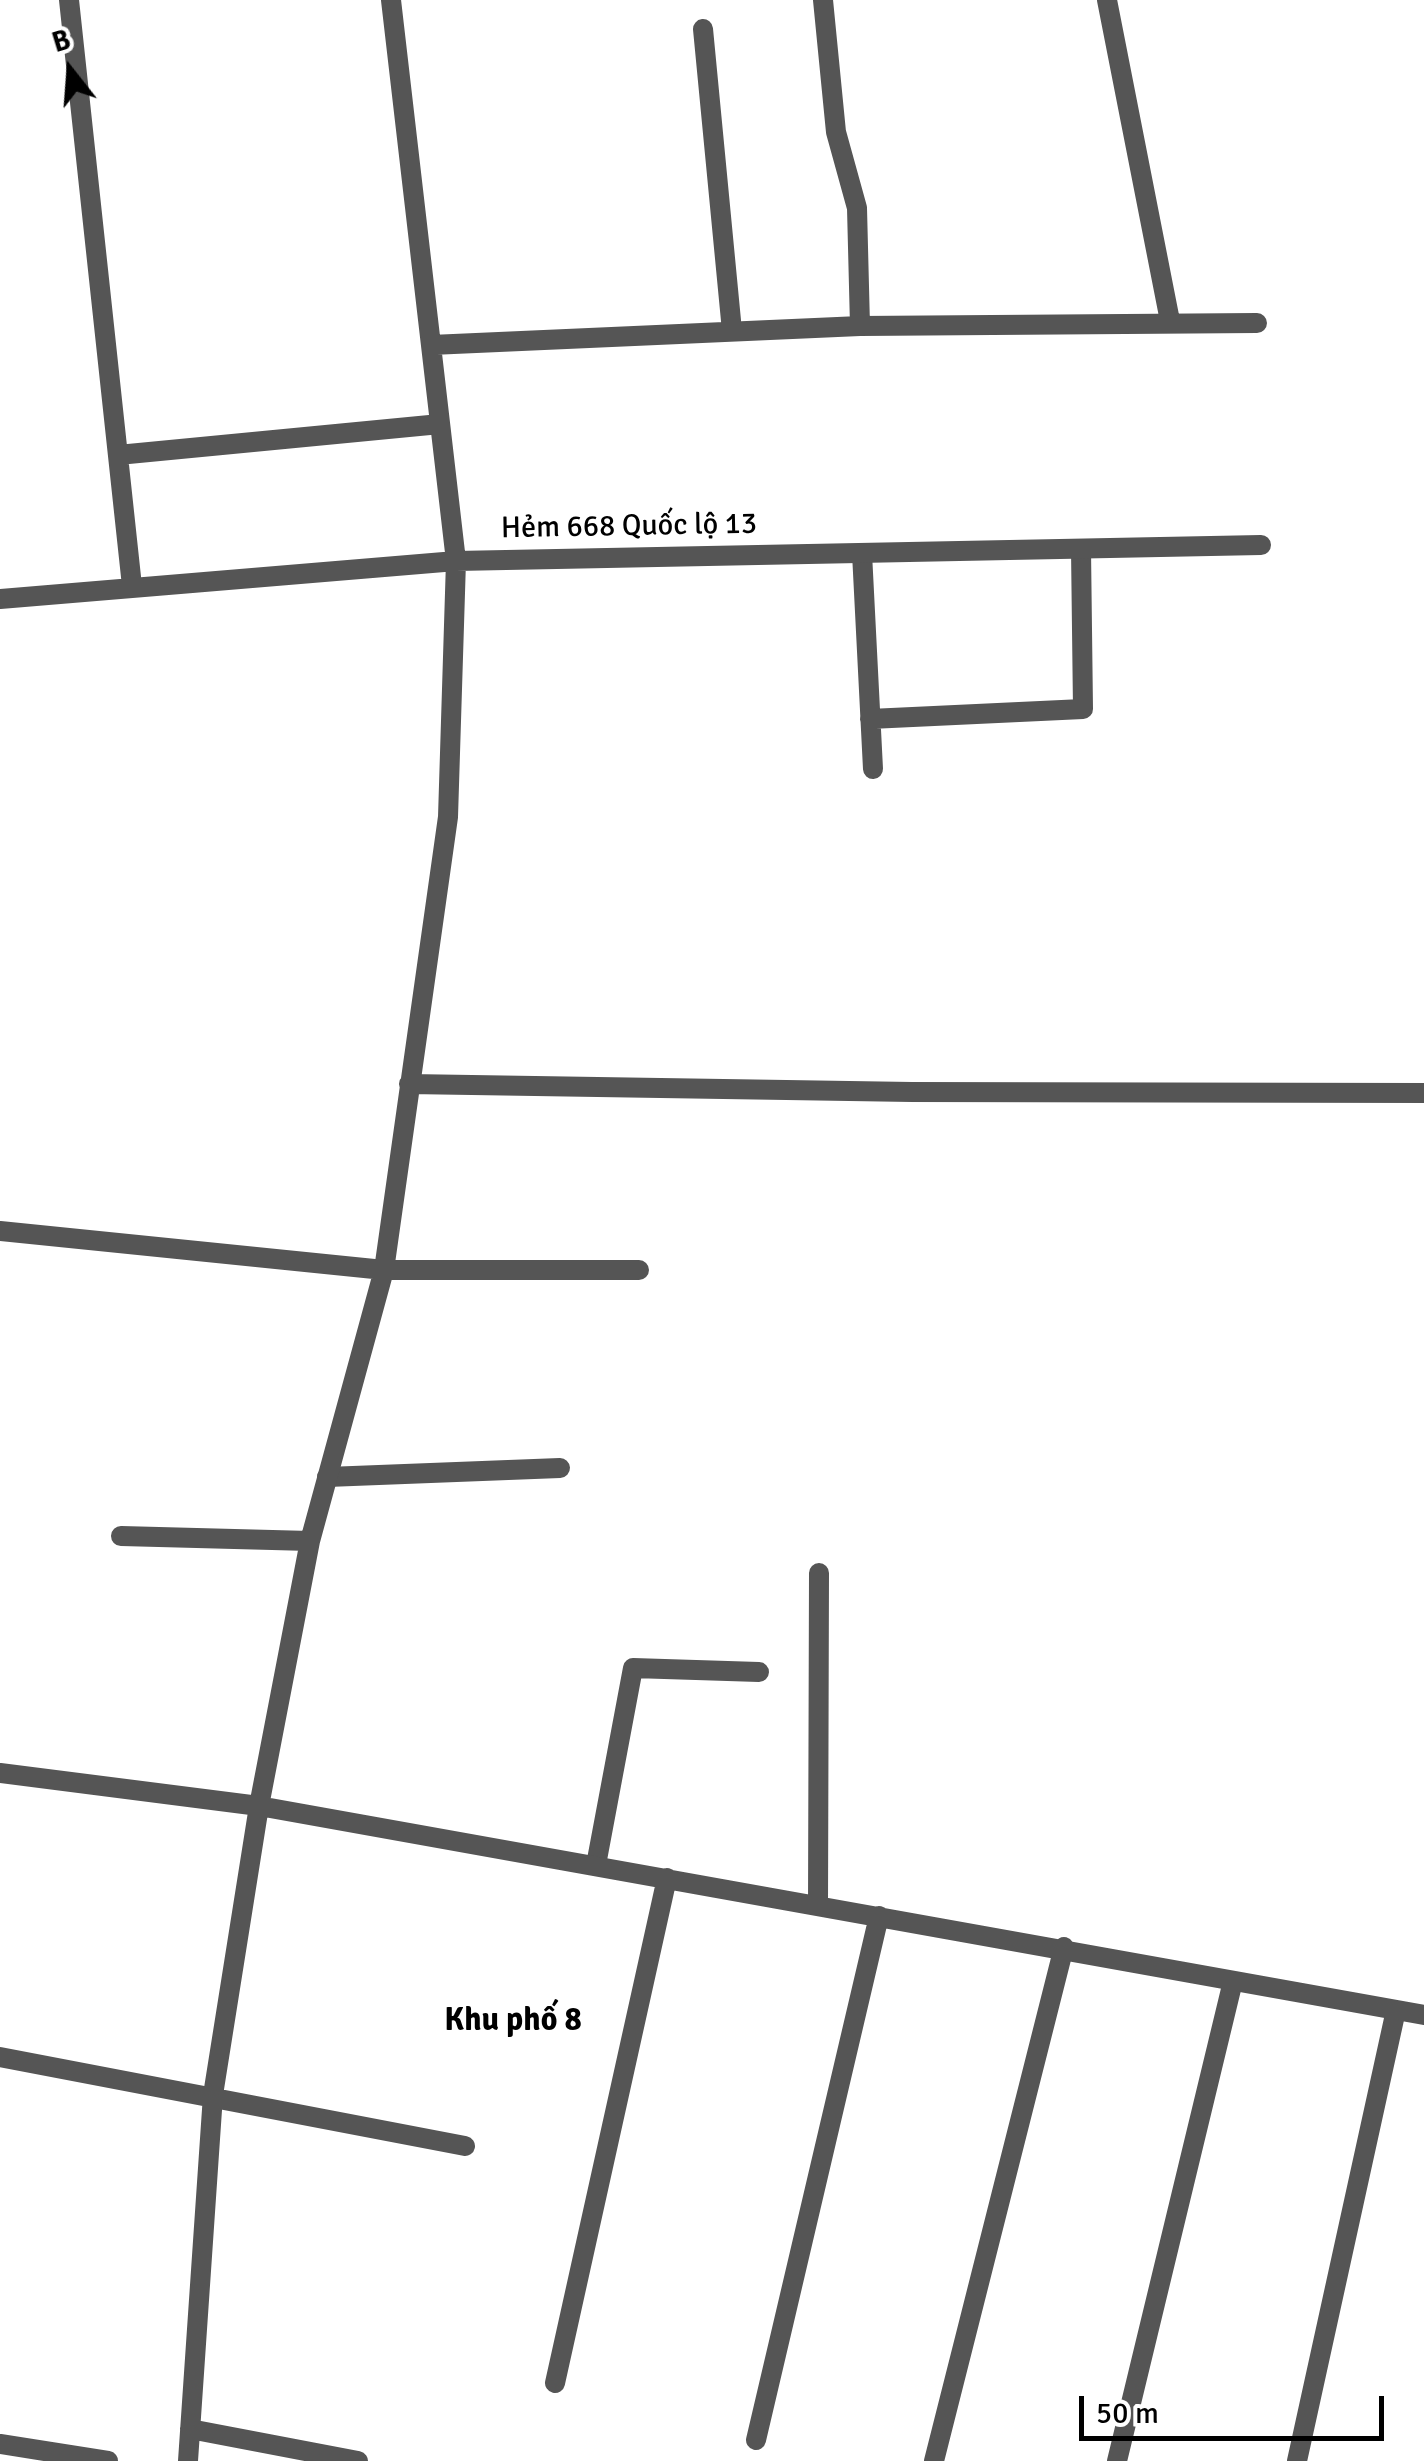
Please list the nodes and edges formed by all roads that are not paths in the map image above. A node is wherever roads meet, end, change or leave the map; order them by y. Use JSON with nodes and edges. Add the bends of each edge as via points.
{"nodes":[{"id":1,"x":69,"y":0,"type":"edge"},
{"id":2,"x":391,"y":0,"type":"edge"},
{"id":3,"x":823,"y":0,"type":"edge"},
{"id":4,"x":1107,"y":0,"type":"edge"},
{"id":5,"x":703,"y":29,"type":"dead end"},
{"id":6,"x":1170,"y":321,"type":"junction"},
{"id":7,"x":1257,"y":323,"type":"dead end"},
{"id":8,"x":860,"y":326,"type":"junction"},
{"id":9,"x":732,"y":331,"type":"junction"},
{"id":10,"x":431,"y":345,"type":"junction"},
{"id":11,"x":440,"y":424,"type":"junction"},
{"id":12,"x":118,"y":455,"type":"junction"},
{"id":13,"x":1261,"y":545,"type":"dead end"},
{"id":14,"x":1082,"y":549,"type":"junction"},
{"id":15,"x":862,"y":553,"type":"junction"},
{"id":16,"x":456,"y":560,"type":"junction"},
{"id":17,"x":132,"y":586,"type":"junction"},
{"id":18,"x":0,"y":599,"type":"edge"},
{"id":19,"x":870,"y":718,"type":"junction"},
{"id":20,"x":873,"y":768,"type":"dead end"},
{"id":21,"x":410,"y":1084,"type":"junction"},
{"id":22,"x":1424,"y":1093,"type":"edge"},
{"id":23,"x":0,"y":1231,"type":"edge"},
{"id":24,"x":384,"y":1270,"type":"junction"},
{"id":25,"x":639,"y":1270,"type":"dead end"},
{"id":26,"x":560,"y":1468,"type":"dead end"},
{"id":27,"x":327,"y":1477,"type":"junction"},
{"id":28,"x":121,"y":1536,"type":"dead end"},
{"id":29,"x":310,"y":1541,"type":"junction"},
{"id":30,"x":818,"y":1572,"type":"dead end"},
{"id":31,"x":759,"y":1672,"type":"dead end"},
{"id":32,"x":0,"y":1773,"type":"edge"},
{"id":33,"x":259,"y":1806,"type":"junction"},
{"id":34,"x":596,"y":1865,"type":"junction"},
{"id":35,"x":667,"y":1878,"type":"junction"},
{"id":36,"x":818,"y":1905,"type":"junction"},
{"id":37,"x":880,"y":1916,"type":"junction"},
{"id":38,"x":1064,"y":1947,"type":"junction"},
{"id":39,"x":1233,"y":1981,"type":"junction"},
{"id":40,"x":1396,"y":2010,"type":"junction"},
{"id":41,"x":1424,"y":2015,"type":"edge"},
{"id":42,"x":0,"y":2057,"type":"edge"},
{"id":43,"x":213,"y":2094,"type":"junction"},
{"id":44,"x":465,"y":2146,"type":"dead end"},
{"id":45,"x":556,"y":2383,"type":"dead end"},
{"id":46,"x":190,"y":2429,"type":"junction"},
{"id":47,"x":756,"y":2440,"type":"dead end"},
{"id":48,"x":0,"y":2444,"type":"edge"},
{"id":49,"x":108,"y":2461,"type":"edge"},
{"id":50,"x":188,"y":2461,"type":"edge"},
{"id":51,"x":358,"y":2461,"type":"edge"},
{"id":52,"x":934,"y":2461,"type":"edge"},
{"id":53,"x":1117,"y":2461,"type":"edge"},
{"id":54,"x":1297,"y":2461,"type":"edge"}],
"edges":[{"from":1,"to":12,"type":"street"},
{"from":2,"to":10,"type":"street"},
{"from":3,"to":8,"type":"street","via":[[836,132],[857,208]]},
{"from":4,"to":6,"type":"street"},
{"from":5,"to":9,"type":"street"},
{"from":6,"to":7,"type":"street"},
{"from":6,"to":8,"type":"street"},
{"from":8,"to":9,"type":"street"},
{"from":9,"to":10,"type":"street"},
{"from":10,"to":11,"type":"street"},
{"from":11,"to":12,"type":"street"},
{"from":11,"to":16,"type":"street"},
{"from":12,"to":17,"type":"street"},
{"from":13,"to":14,"type":"street","name":"Hẻm 668 Quốc lộ 13"},
{"from":14,"to":15,"type":"street","name":"Hẻm 668 Quốc lộ 13"},
{"from":14,"to":19,"type":"street","via":[[1083,708]]},
{"from":15,"to":16,"type":"street","name":"Hẻm 668 Quốc lộ 13"},
{"from":15,"to":19,"type":"street"},
{"from":16,"to":17,"type":"street","name":"Hẻm 668 Quốc lộ 13"},
{"from":16,"to":21,"type":"street","via":[[448,817]]},
{"from":17,"to":18,"type":"street","name":"Hẻm 668 Quốc lộ 13"},
{"from":19,"to":20,"type":"street"},
{"from":21,"to":22,"type":"street"},
{"from":21,"to":24,"type":"street"},
{"from":23,"to":24,"type":"street"},
{"from":24,"to":25,"type":"street"},
{"from":24,"to":27,"type":"street"},
{"from":26,"to":27,"type":"street"},
{"from":27,"to":29,"type":"street"},
{"from":28,"to":29,"type":"street"},
{"from":29,"to":33,"type":"street"},
{"from":30,"to":36,"type":"street"},
{"from":31,"to":34,"type":"street","via":[[634,1668]]},
{"from":32,"to":33,"type":"street"},
{"from":33,"to":34,"type":"street"},
{"from":33,"to":43,"type":"street"},
{"from":34,"to":35,"type":"street"},
{"from":35,"to":36,"type":"street"},
{"from":35,"to":45,"type":"street"},
{"from":36,"to":37,"type":"street"},
{"from":37,"to":38,"type":"street"},
{"from":37,"to":47,"type":"street"},
{"from":38,"to":39,"type":"street"},
{"from":38,"to":52,"type":"street"},
{"from":39,"to":40,"type":"street"},
{"from":39,"to":53,"type":"street"},
{"from":40,"to":41,"type":"street"},
{"from":40,"to":54,"type":"street"},
{"from":42,"to":43,"type":"street"},
{"from":43,"to":44,"type":"street"},
{"from":43,"to":46,"type":"street"},
{"from":46,"to":50,"type":"street"},
{"from":46,"to":51,"type":"street"},
{"from":48,"to":49,"type":"street"}]}
